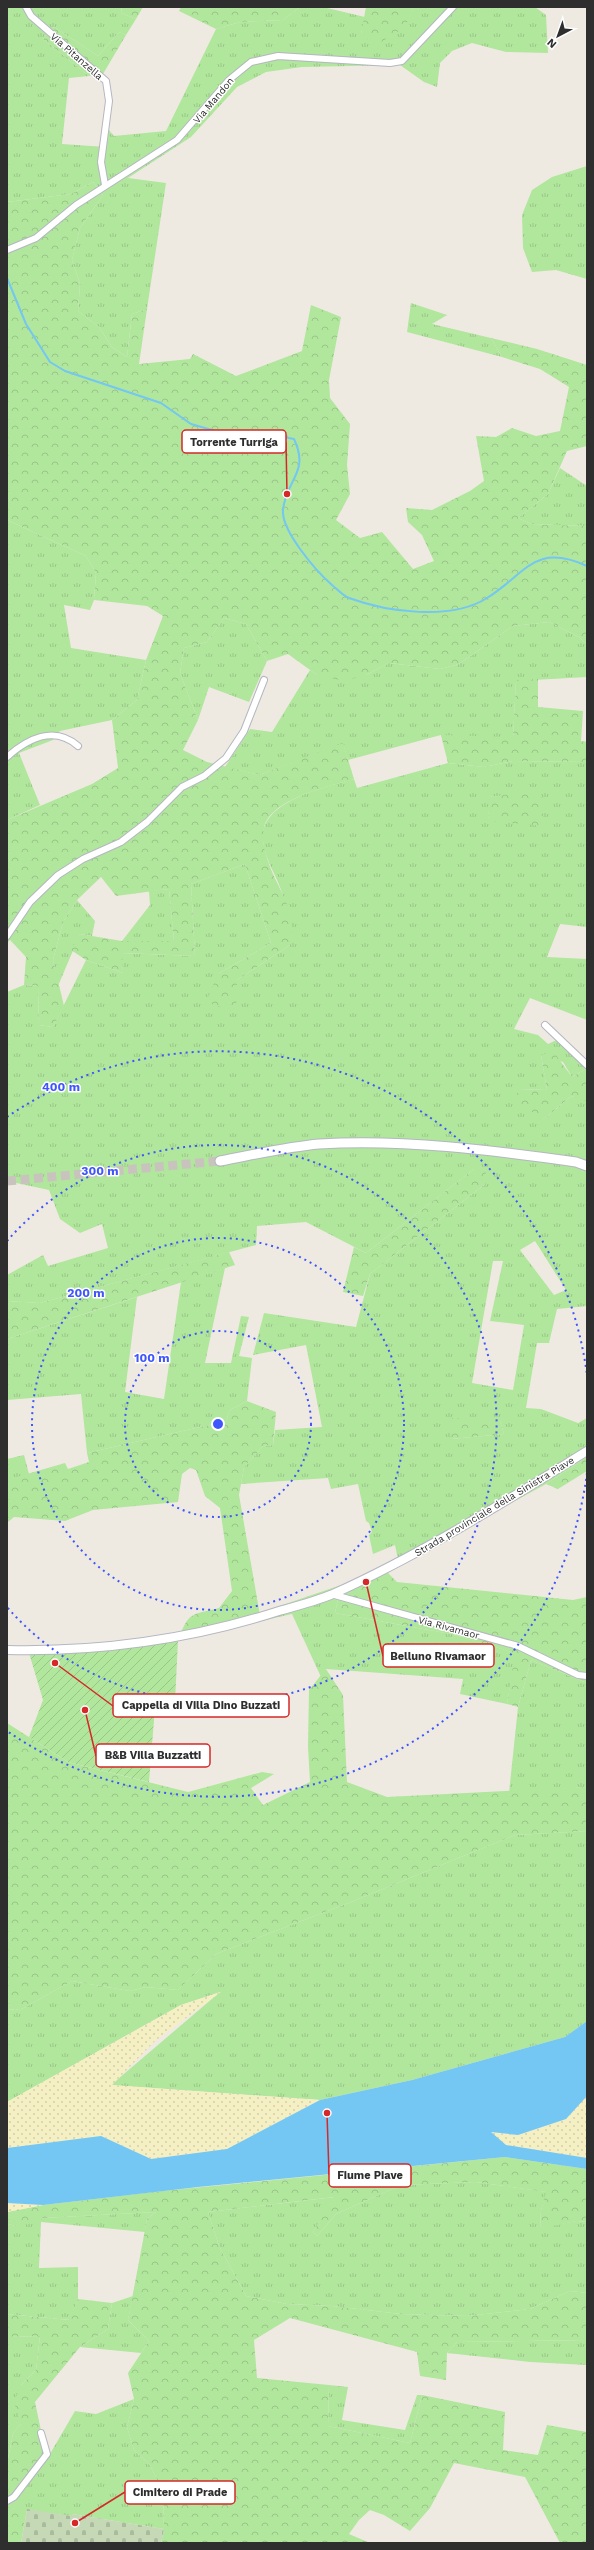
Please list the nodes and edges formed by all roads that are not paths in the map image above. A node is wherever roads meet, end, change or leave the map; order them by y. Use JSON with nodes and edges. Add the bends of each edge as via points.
{"nodes":[{"id":1,"x":26,"y":7,"type":"edge"},
{"id":2,"x":453,"y":7,"type":"edge"},
{"id":3,"x":105,"y":185,"type":"junction"},
{"id":4,"x":7,"y":250,"type":"edge"},
{"id":5,"x":264,"y":680,"type":"dead end"},
{"id":6,"x":78,"y":746,"type":"dead end"},
{"id":7,"x":7,"y":757,"type":"edge"},
{"id":8,"x":7,"y":936,"type":"edge"},
{"id":9,"x":545,"y":1026,"type":"dead end"},
{"id":10,"x":587,"y":1065,"type":"edge"},
{"id":11,"x":587,"y":1160,"type":"edge"},
{"id":12,"x":220,"y":1161,"type":"tunnel mouth"},
{"id":13,"x":576,"y":1162,"type":"junction"},
{"id":14,"x":587,"y":1166,"type":"edge"},
{"id":15,"x":587,"y":1451,"type":"edge"},
{"id":16,"x":331,"y":1594,"type":"junction"},
{"id":17,"x":7,"y":1650,"type":"edge"},
{"id":18,"x":587,"y":1676,"type":"edge"},
{"id":19,"x":41,"y":2433,"type":"dead end"},
{"id":20,"x":7,"y":2502,"type":"edge"}],
"edges":[{"from":1,"to":3,"type":"street","name":"Via Pitanzella","via":[[31,16],[106,81],[109,101],[101,162]]},
{"from":2,"to":3,"type":"street","name":"Via Mandon","via":[[402,61],[278,56],[250,62],[228,80],[177,140]]},
{"from":3,"to":4,"type":"street","name":"Via Mandon","via":[[36,238]]},
{"from":5,"to":8,"type":"street","via":[[244,731],[226,758],[204,776],[182,787],[147,822],[121,842],[83,859],[58,875],[30,902]]},
{"from":6,"to":7,"type":"street","via":[[70,739],[55,735],[33,738]]},
{"from":9,"to":10,"type":"street"},
{"from":11,"to":13,"type":"main road"},
{"from":12,"to":13,"type":"main road","via":[[317,1144],[368,1142],[500,1151]]},
{"from":13,"to":14,"type":"main road"},
{"from":15,"to":16,"type":"street","name":"Strada provinciale della Sinistra Piave","via":[[429,1547]]},
{"from":16,"to":17,"type":"street","name":"Strada provinciale della Sinistra Piave","via":[[243,1623],[150,1643],[63,1651]]},
{"from":16,"to":18,"type":"street","name":"Via Rivamaor","via":[[518,1646],[578,1675]]},
{"from":19,"to":20,"type":"street","via":[[47,2454],[14,2497]]}]}
